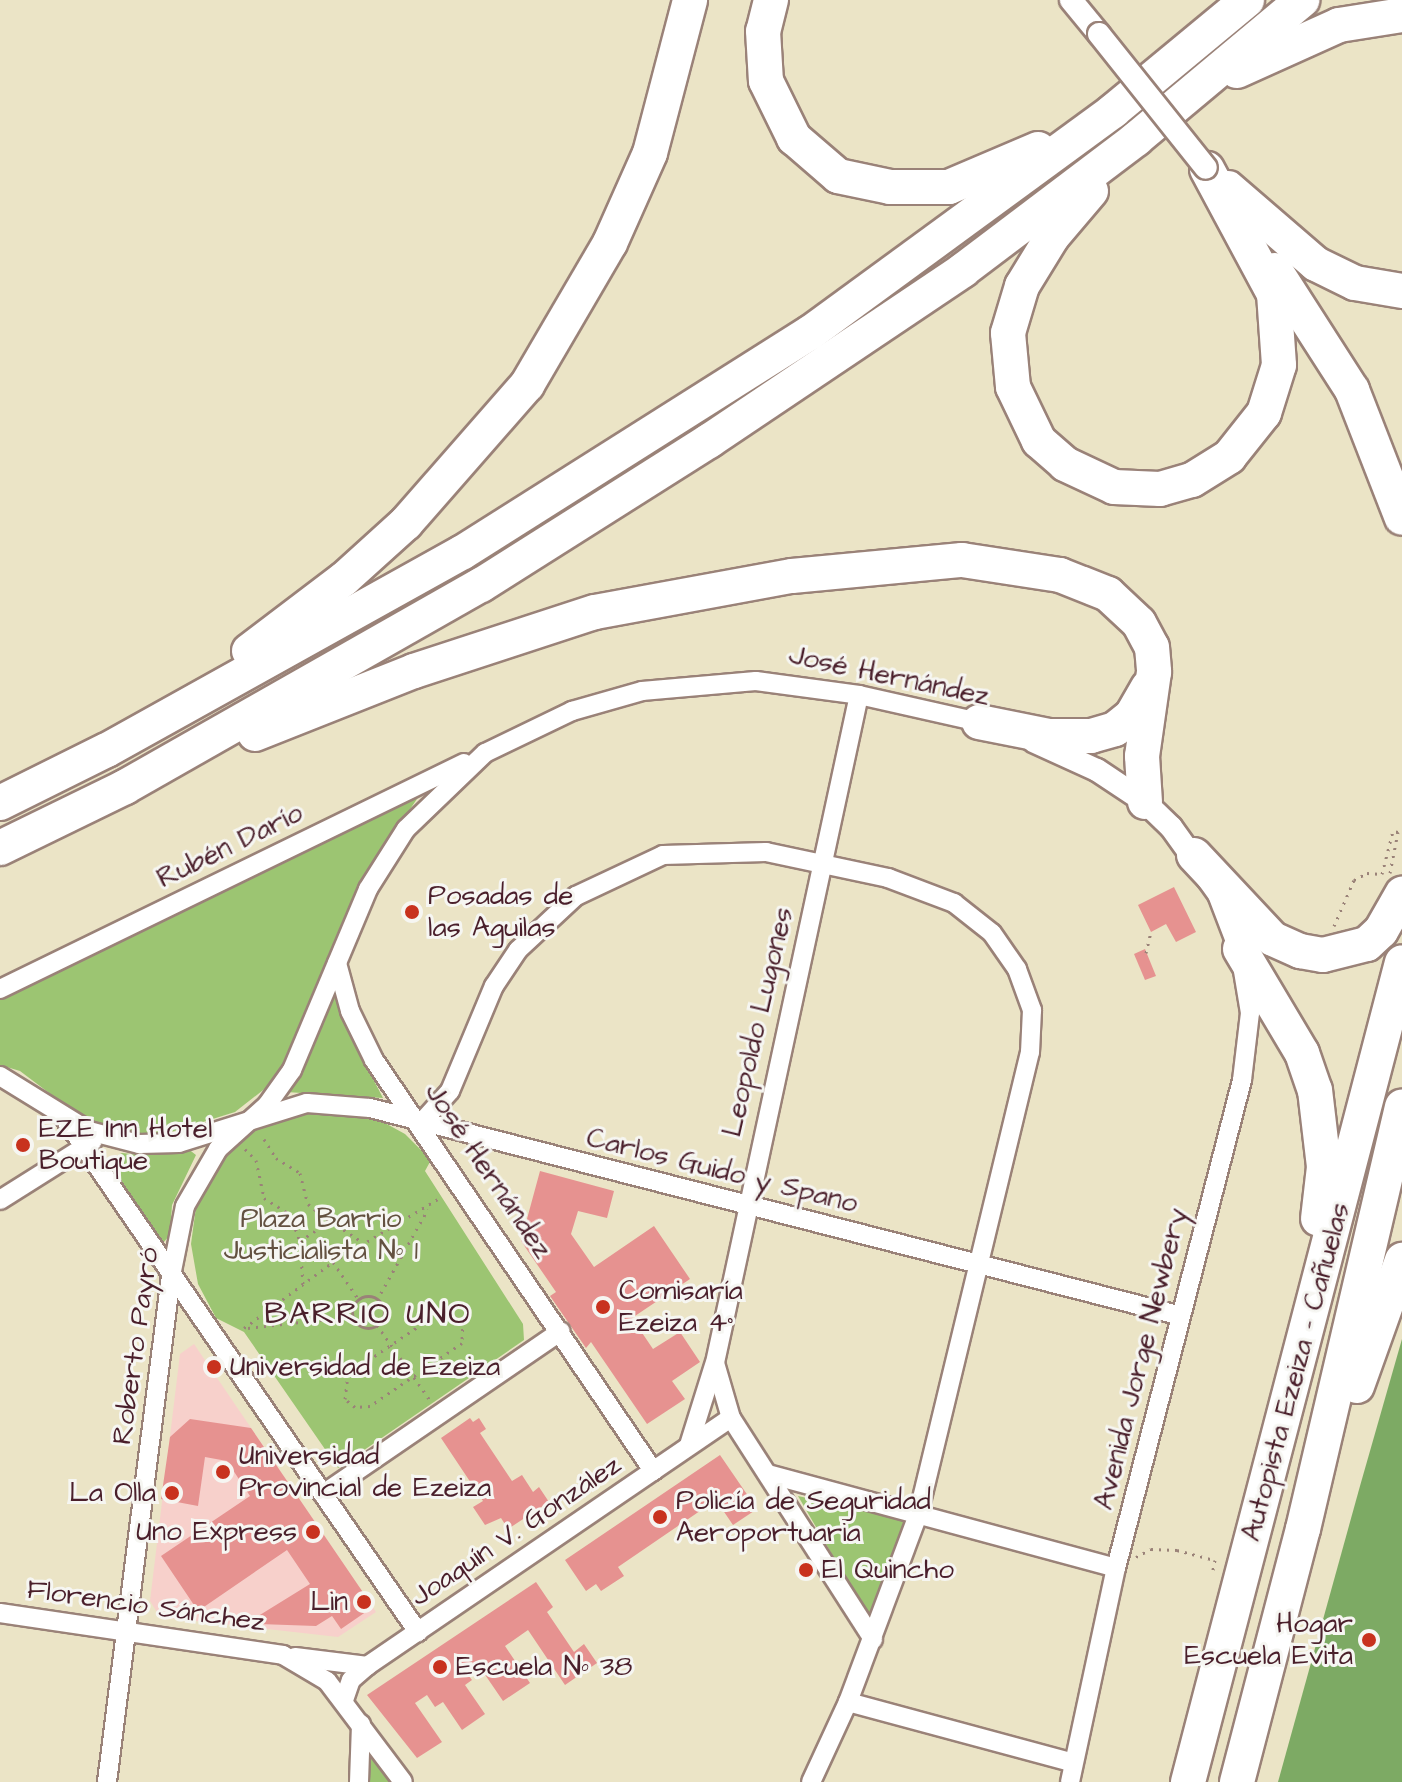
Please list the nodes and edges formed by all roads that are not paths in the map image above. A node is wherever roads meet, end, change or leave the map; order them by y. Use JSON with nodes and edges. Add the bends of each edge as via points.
{"nodes":[{"id":1,"x":690,"y":0,"type":"edge"},
{"id":2,"x":771,"y":0,"type":"edge"},
{"id":3,"x":1071,"y":0,"type":"edge"},
{"id":4,"x":1226,"y":0,"type":"edge"},
{"id":5,"x":1247,"y":0,"type":"edge"},
{"id":6,"x":1302,"y":0,"type":"edge"},
{"id":7,"x":1402,"y":15,"type":"edge"},
{"id":8,"x":1174,"y":61,"type":"junction"},
{"id":9,"x":1197,"y":89,"type":"junction"},
{"id":10,"x":1113,"y":111,"type":"junction"},
{"id":11,"x":1136,"y":139,"type":"junction"},
{"id":12,"x":1207,"y":168,"type":"joint"},
{"id":13,"x":1235,"y":204,"type":"junction"},
{"id":14,"x":1402,"y":291,"type":"edge"},
{"id":15,"x":1402,"y":460,"type":"edge"},
{"id":16,"x":1402,"y":518,"type":"edge"},
{"id":17,"x":1154,"y":672,"type":"junction"},
{"id":18,"x":859,"y":695,"type":"junction"},
{"id":19,"x":979,"y":722,"type":"junction"},
{"id":20,"x":107,"y":750,"type":"junction"},
{"id":21,"x":485,"y":753,"type":"junction"},
{"id":22,"x":125,"y":787,"type":"junction"},
{"id":23,"x":1145,"y":802,"type":"junction"},
{"id":24,"x":0,"y":803,"type":"edge"},
{"id":25,"x":0,"y":848,"type":"edge"},
{"id":26,"x":1194,"y":855,"type":"junction"},
{"id":27,"x":823,"y":860,"type":"junction"},
{"id":28,"x":1402,"y":894,"type":"edge"},
{"id":29,"x":1240,"y":949,"type":"junction"},
{"id":30,"x":1402,"y":962,"type":"edge"},
{"id":31,"x":337,"y":963,"type":"junction"},
{"id":32,"x":0,"y":989,"type":"edge"},
{"id":33,"x":0,"y":1076,"type":"edge"},
{"id":34,"x":1402,"y":1106,"type":"edge"},
{"id":35,"x":59,"y":1110,"type":"junction"},
{"id":36,"x":249,"y":1120,"type":"junction"},
{"id":37,"x":421,"y":1123,"type":"junction"},
{"id":38,"x":101,"y":1137,"type":"junction"},
{"id":39,"x":84,"y":1147,"type":"junction"},
{"id":40,"x":0,"y":1200,"type":"edge"},
{"id":41,"x":745,"y":1206,"type":"junction"},
{"id":42,"x":1402,"y":1260,"type":"edge"},
{"id":43,"x":980,"y":1265,"type":"junction"},
{"id":44,"x":171,"y":1276,"type":"junction"},
{"id":45,"x":1181,"y":1316,"type":"junction"},
{"id":46,"x":561,"y":1331,"type":"junction"},
{"id":47,"x":1298,"y":1361,"type":"junction"},
{"id":48,"x":715,"y":1363,"type":"junction"},
{"id":49,"x":731,"y":1418,"type":"junction"},
{"id":50,"x":689,"y":1445,"type":"junction"},
{"id":51,"x":653,"y":1471,"type":"junction"},
{"id":52,"x":768,"y":1474,"type":"junction"},
{"id":53,"x":323,"y":1494,"type":"junction"},
{"id":54,"x":919,"y":1512,"type":"junction"},
{"id":55,"x":1303,"y":1529,"type":"junction"},
{"id":56,"x":1116,"y":1568,"type":"junction"},
{"id":57,"x":0,"y":1613,"type":"edge"},
{"id":58,"x":418,"y":1632,"type":"junction"},
{"id":59,"x":127,"y":1634,"type":"junction"},
{"id":60,"x":873,"y":1639,"type":"junction"},
{"id":61,"x":283,"y":1655,"type":"junction"},
{"id":62,"x":367,"y":1666,"type":"junction"},
{"id":63,"x":344,"y":1700,"type":"junction"},
{"id":64,"x":848,"y":1702,"type":"junction"},
{"id":65,"x":361,"y":1724,"type":"junction"},
{"id":66,"x":1071,"y":1762,"type":"junction"},
{"id":67,"x":107,"y":1782,"type":"edge"},
{"id":68,"x":359,"y":1782,"type":"edge"},
{"id":69,"x":403,"y":1782,"type":"edge"},
{"id":70,"x":811,"y":1782,"type":"edge"},
{"id":71,"x":1070,"y":1782,"type":"edge"},
{"id":72,"x":1188,"y":1782,"type":"edge"},
{"id":73,"x":1237,"y":1782,"type":"edge"}],
"edges":[{"from":1,"to":20,"type":"highway","via":[[650,153],[610,243],[527,385],[455,471],[344,579]]},
{"from":2,"to":10,"type":"highway","via":[[763,31],[766,81],[794,138],[838,176],[890,187],[949,187],[1000,168]]},
{"from":3,"to":12,"type":"street","bridge":true},
{"from":4,"to":8,"type":"highway"},
{"from":5,"to":8,"type":"highway"},
{"from":6,"to":9,"type":"highway"},
{"from":7,"to":9,"type":"highway","via":[[1339,25]]},
{"from":8,"to":10,"type":"highway"},
{"from":9,"to":11,"type":"highway"},
{"from":10,"to":20,"type":"highway","via":[[941,242],[785,349],[463,552]]},
{"from":11,"to":13,"type":"highway","via":[[1052,237],[1022,286],[1008,333],[1021,412],[1039,441],[1065,464],[1114,487],[1172,486],[1229,457],[1264,413],[1279,365],[1279,316]]},
{"from":11,"to":22,"type":"highway","via":[[963,270],[709,441],[481,585]]},
{"from":12,"to":13,"type":"highway"},
{"from":13,"to":14,"type":"highway","via":[[1325,269],[1355,283]]},
{"from":13,"to":15,"type":"highway","via":[[1333,325]]},
{"from":13,"to":16,"type":"highway","via":[[1352,390]]},
{"from":17,"to":19,"type":"highway","via":[[1132,715],[1115,729],[1091,736],[1049,736]]},
{"from":17,"to":22,"type":"highway","via":[[1152,647],[1127,609],[1060,575],[962,560],[873,565],[700,590],[595,612],[414,671]]},
{"from":17,"to":23,"type":"highway","via":[[1142,756]]},
{"from":18,"to":19,"type":"street","name":"José Hernández"},
{"from":18,"to":21,"type":"street","name":"José Hernández","via":[[756,681],[642,691],[572,711]]},
{"from":18,"to":27,"type":"street","name":"Leopoldo Lugones"},
{"from":19,"to":23,"type":"street","name":"José Hernández","via":[[1061,753]]},
{"from":20,"to":24,"type":"highway"},
{"from":21,"to":31,"type":"street","name":"José Hernández","via":[[406,829],[368,889]]},
{"from":21,"to":32,"type":"street","name":"Rubén Darío"},
{"from":22,"to":25,"type":"highway"},
{"from":23,"to":26,"type":"street","name":"José Hernández"},
{"from":26,"to":28,"type":"highway","via":[[1273,939],[1300,951],[1323,955],[1367,944],[1381,931]]},
{"from":26,"to":29,"type":"street","name":"José Hernández","via":[[1219,894]]},
{"from":27,"to":37,"type":"street","via":[[766,852],[663,855],[576,896],[518,950],[494,986],[450,1091]]},
{"from":27,"to":41,"type":"street","name":"Leopoldo Lugones"},
{"from":27,"to":43,"type":"street","via":[[954,903],[992,933],[1017,969],[1032,1010],[1030,1052]]},
{"from":29,"to":45,"type":"street","name":"Avenida Jorge Newbery","via":[[1250,1013],[1242,1080]]},
{"from":29,"to":47,"type":"highway","via":[[1302,1053],[1322,1122],[1320,1211],[1302,1284]]},
{"from":30,"to":47,"type":"highway","name":"Autopista Ezeiza - Cañuelas"},
{"from":31,"to":36,"type":"street","name":"Roberto Payró","via":[[292,1070]]},
{"from":31,"to":37,"type":"street","name":"José Hernández","via":[[361,1036]]},
{"from":33,"to":35,"type":"street"},
{"from":34,"to":55,"type":"highway","name":"Autopista Ezeiza - Cañuelas"},
{"from":35,"to":38,"type":"street"},
{"from":35,"to":39,"type":"street"},
{"from":36,"to":37,"type":"street","name":"Carlos Guido y Spano","via":[[281,1108],[338,1103]]},
{"from":36,"to":38,"type":"street","name":"Carlos Guido y Spano","via":[[159,1145]]},
{"from":36,"to":44,"type":"street","name":"Roberto Payró","via":[[218,1149],[185,1206]]},
{"from":37,"to":41,"type":"street","name":"Carlos Guido y Spano"},
{"from":37,"to":46,"type":"street","name":"José Hernández"},
{"from":38,"to":39,"type":"street"},
{"from":39,"to":40,"type":"street"},
{"from":39,"to":44,"type":"street"},
{"from":41,"to":43,"type":"street","name":"Carlos Guido y Spano"},
{"from":41,"to":48,"type":"street","name":"Leopoldo Lugones"},
{"from":42,"to":55,"type":"highway"},
{"from":43,"to":45,"type":"street","name":"Carlos Guido y Spano"},
{"from":43,"to":54,"type":"street"},
{"from":44,"to":53,"type":"street"},
{"from":44,"to":59,"type":"street","name":"Roberto Payró"},
{"from":45,"to":56,"type":"street","name":"Avenida Jorge Newbery"},
{"from":46,"to":51,"type":"street","name":"José Hernández"},
{"from":46,"to":53,"type":"street"},
{"from":47,"to":72,"type":"highway","name":"Autopista Ezeiza - Cañuelas"},
{"from":48,"to":49,"type":"street","name":"Leopoldo Lugones"},
{"from":48,"to":50,"type":"street","name":"Leopoldo Lugones"},
{"from":49,"to":50,"type":"street","name":"Joaquín V. González"},
{"from":49,"to":52,"type":"street","name":"Leopoldo Lugones"},
{"from":50,"to":51,"type":"street","name":"Joaquín V. González"},
{"from":51,"to":58,"type":"street","name":"Joaquín V. González"},
{"from":52,"to":54,"type":"street"},
{"from":52,"to":60,"type":"street","name":"Leopoldo Lugones"},
{"from":53,"to":58,"type":"street"},
{"from":54,"to":56,"type":"street"},
{"from":54,"to":60,"type":"street"},
{"from":55,"to":73,"type":"highway","name":"Autopista Ezeiza - Cañuelas"},
{"from":56,"to":66,"type":"street","name":"Avenida Jorge Newbery"},
{"from":57,"to":59,"type":"street","name":"Florencio Sánchez"},
{"from":58,"to":62,"type":"street","name":"Joaquín V. González"},
{"from":59,"to":61,"type":"street","name":"Florencio Sánchez"},
{"from":59,"to":67,"type":"street","name":"Roberto Payró"},
{"from":60,"to":64,"type":"street"},
{"from":61,"to":62,"type":"street","name":"Florencio Sánchez"},
{"from":61,"to":63,"type":"street","name":"Florencio Sánchez","via":[[327,1681]]},
{"from":62,"to":63,"type":"street","name":"Joaquín V. González","via":[[351,1680]]},
{"from":63,"to":65,"type":"street","name":"Florencio Sánchez"},
{"from":64,"to":66,"type":"street"},
{"from":64,"to":70,"type":"street"},
{"from":65,"to":68,"type":"street"},
{"from":65,"to":69,"type":"street","name":"Florencio Sánchez"},
{"from":66,"to":71,"type":"street","name":"Avenida Jorge Newbery"}]}
